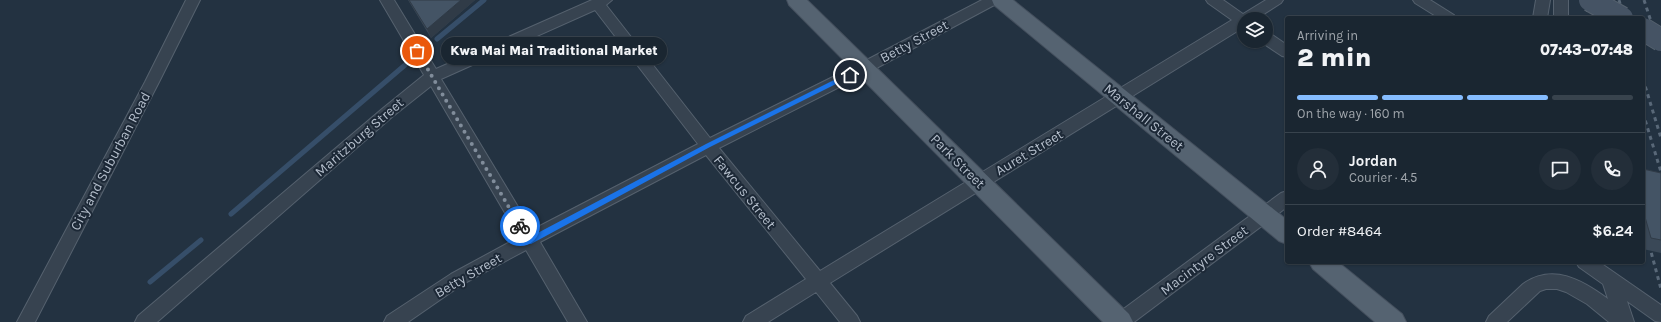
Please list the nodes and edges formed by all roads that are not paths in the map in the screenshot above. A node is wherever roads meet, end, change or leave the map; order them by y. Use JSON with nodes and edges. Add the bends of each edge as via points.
{"nodes":[{"id":1,"x":193,"y":0,"type":"edge"},
{"id":2,"x":387,"y":0,"type":"edge"},
{"id":3,"x":796,"y":0,"type":"edge"},
{"id":4,"x":993,"y":0,"type":"edge"},
{"id":5,"x":1001,"y":0,"type":"edge"},
{"id":6,"x":1213,"y":0,"type":"edge"},
{"id":7,"x":1276,"y":0,"type":"edge"},
{"id":8,"x":1420,"y":0,"type":"edge"},
{"id":9,"x":1561,"y":0,"type":"edge"},
{"id":10,"x":1590,"y":0,"type":"edge"},
{"id":11,"x":601,"y":2,"type":"edge"},
{"id":12,"x":1257,"y":12,"type":"edge"},
{"id":13,"x":1237,"y":15,"type":"edge"},
{"id":14,"x":1446,"y":16,"type":"edge"},
{"id":15,"x":1561,"y":16,"type":"edge"},
{"id":16,"x":1618,"y":16,"type":"edge"},
{"id":17,"x":1237,"y":24,"type":"edge"},
{"id":18,"x":1645,"y":31,"type":"edge"},
{"id":19,"x":1661,"y":40,"type":"edge"},
{"id":20,"x":1273,"y":43,"type":"edge"},
{"id":21,"x":1285,"y":51,"type":"edge"},
{"id":22,"x":864,"y":68,"type":"junction"},
{"id":23,"x":432,"y":77,"type":"junction"},
{"id":24,"x":1120,"y":97,"type":"junction"},
{"id":25,"x":708,"y":146,"type":"junction"},
{"id":26,"x":979,"y":182,"type":"junction"},
{"id":27,"x":1285,"y":199,"type":"edge"},
{"id":28,"x":1264,"y":215,"type":"junction"},
{"id":29,"x":1285,"y":232,"type":"edge"},
{"id":30,"x":529,"y":242,"type":"junction"},
{"id":31,"x":1323,"y":264,"type":"edge"},
{"id":32,"x":1591,"y":264,"type":"edge"},
{"id":33,"x":1610,"y":270,"type":"edge"},
{"id":34,"x":819,"y":282,"type":"junction"},
{"id":35,"x":1661,"y":315,"type":"edge"},
{"id":36,"x":26,"y":322,"type":"edge"},
{"id":37,"x":144,"y":322,"type":"edge"},
{"id":38,"x":393,"y":322,"type":"edge"},
{"id":39,"x":578,"y":322,"type":"edge"},
{"id":40,"x":752,"y":322,"type":"edge"},
{"id":41,"x":851,"y":322,"type":"edge"},
{"id":42,"x":1120,"y":322,"type":"edge"},
{"id":43,"x":1393,"y":322,"type":"edge"},
{"id":44,"x":1495,"y":322,"type":"edge"},
{"id":45,"x":1624,"y":322,"type":"edge"}],
"edges":[{"from":1,"to":36,"type":"street","name":"City and Suburban Road"},
{"from":2,"to":23,"type":"street"},
{"from":3,"to":22,"type":"main road","name":"Park Street"},
{"from":4,"to":22,"type":"street","name":"Betty Street"},
{"from":5,"to":24,"type":"main road","name":"Marshall Street"},
{"from":6,"to":13,"type":"street"},
{"from":7,"to":12,"type":"street","name":"Auret Street"},
{"from":8,"to":14,"type":"street"},
{"from":9,"to":15,"type":"street"},
{"from":10,"to":16,"type":"main road","bridge":true},
{"from":11,"to":23,"type":"street","name":"Maritzburg Street"},
{"from":11,"to":25,"type":"street","name":"Fawcus Street"},
{"from":17,"to":24,"type":"street","name":"Auret Street"},
{"from":18,"to":19,"type":"main road","bridge":true},
{"from":20,"to":21,"type":"street"},
{"from":22,"to":25,"type":"street","name":"Betty Street"},
{"from":22,"to":26,"type":"main road","name":"Park Street"},
{"from":23,"to":30,"type":"street"},
{"from":23,"to":37,"type":"street","name":"Maritzburg Street","via":[[392,108]]},
{"from":24,"to":26,"type":"street","name":"Auret Street"},
{"from":24,"to":28,"type":"main road","name":"Marshall Street"},
{"from":25,"to":30,"type":"street","name":"Betty Street"},
{"from":25,"to":34,"type":"street","name":"Fawcus Street"},
{"from":26,"to":34,"type":"street","name":"Auret Street"},
{"from":26,"to":42,"type":"main road","name":"Park Street"},
{"from":27,"to":28,"type":"street","name":"Macintyre Street"},
{"from":28,"to":29,"type":"main road","name":"Marshall Street"},
{"from":28,"to":42,"type":"street","name":"Macintyre Street"},
{"from":30,"to":38,"type":"street","name":"Betty Street","via":[[457,279]]},
{"from":30,"to":39,"type":"street"},
{"from":31,"to":43,"type":"main road"},
{"from":32,"to":33,"type":"street"},
{"from":33,"to":35,"type":"street","via":[[1628,292]]},
{"from":33,"to":45,"type":"street"},
{"from":34,"to":40,"type":"street","name":"Auret Street"},
{"from":34,"to":41,"type":"street","name":"Fawcus Street"},
{"from":44,"to":45,"type":"street","via":[[1533,287],[1550,281],[1577,288]]}]}
